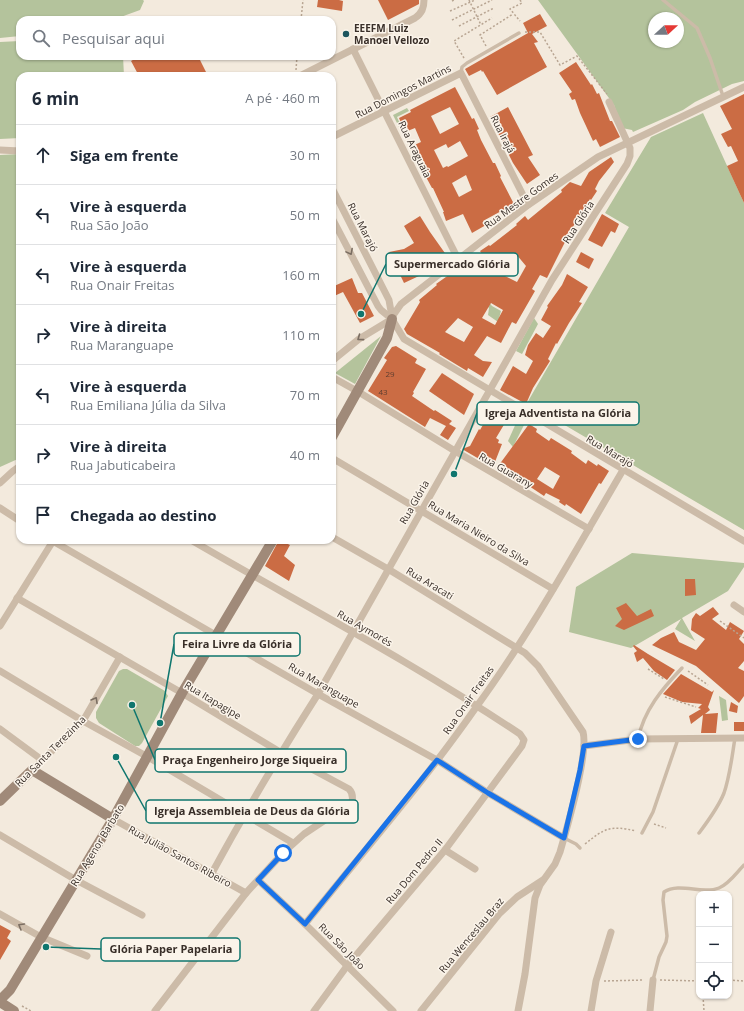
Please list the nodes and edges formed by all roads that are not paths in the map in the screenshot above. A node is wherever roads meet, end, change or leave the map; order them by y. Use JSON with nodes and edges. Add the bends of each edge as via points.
{"nodes":[{"id":1,"x":424,"y":0,"type":"edge"},
{"id":2,"x":663,"y":0,"type":"edge"},
{"id":3,"x":519,"y":33,"type":"road end"},
{"id":4,"x":353,"y":49,"type":"junction"},
{"id":5,"x":336,"y":57,"type":"edge"},
{"id":6,"x":329,"y":60,"type":"edge"},
{"id":7,"x":302,"y":72,"type":"edge"},
{"id":8,"x":461,"y":73,"type":"junction"},
{"id":9,"x":744,"y":87,"type":"edge"},
{"id":10,"x":723,"y":96,"type":"junction"},
{"id":11,"x":609,"y":102,"type":"road end"},
{"id":12,"x":386,"y":111,"type":"junction"},
{"id":13,"x":336,"y":135,"type":"edge"},
{"id":14,"x":628,"y":142,"type":"junction"},
{"id":15,"x":0,"y":150,"type":"edge"},
{"id":16,"x":16,"y":151,"type":"edge"},
{"id":17,"x":336,"y":196,"type":"edge"},
{"id":18,"x":528,"y":205,"type":"junction"},
{"id":19,"x":336,"y":226,"type":"edge"},
{"id":20,"x":458,"y":260,"type":"junction"},
{"id":21,"x":392,"y":319,"type":"junction"},
{"id":22,"x":336,"y":359,"type":"edge"},
{"id":23,"x":336,"y":380,"type":"edge"},
{"id":24,"x":357,"y":391,"type":"junction"},
{"id":25,"x":490,"y":391,"type":"junction"},
{"id":26,"x":336,"y":430,"type":"edge"},
{"id":27,"x":455,"y":451,"type":"junction"},
{"id":28,"x":336,"y":460,"type":"edge"},
{"id":29,"x":16,"y":468,"type":"edge"},
{"id":30,"x":623,"y":470,"type":"junction"},
{"id":31,"x":0,"y":483,"type":"edge"},
{"id":32,"x":0,"y":508,"type":"edge"},
{"id":33,"x":421,"y":510,"type":"junction"},
{"id":34,"x":16,"y":518,"type":"edge"},
{"id":35,"x":589,"y":529,"type":"junction"},
{"id":36,"x":336,"y":540,"type":"edge"},
{"id":37,"x":744,"y":542,"type":"edge"},
{"id":38,"x":51,"y":544,"type":"edge"},
{"id":39,"x":60,"y":544,"type":"edge"},
{"id":40,"x":198,"y":544,"type":"edge"},
{"id":41,"x":271,"y":544,"type":"edge"},
{"id":42,"x":388,"y":569,"type":"junction"},
{"id":43,"x":252,"y":576,"type":"junction"},
{"id":44,"x":553,"y":589,"type":"junction"},
{"id":45,"x":17,"y":598,"type":"junction"},
{"id":46,"x":734,"y":605,"type":"dead end"},
{"id":47,"x":744,"y":612,"type":"edge"},
{"id":48,"x":0,"y":626,"type":"edge"},
{"id":49,"x":353,"y":632,"type":"junction"},
{"id":50,"x":217,"y":635,"type":"junction"},
{"id":51,"x":517,"y":648,"type":"junction"},
{"id":52,"x":120,"y":657,"type":"junction"},
{"id":53,"x":682,"y":668,"type":"road end"},
{"id":54,"x":0,"y":671,"type":"edge"},
{"id":55,"x":182,"y":693,"type":"junction"},
{"id":56,"x":318,"y":694,"type":"junction"},
{"id":57,"x":478,"y":706,"type":"junction"},
{"id":58,"x":83,"y":721,"type":"junction"},
{"id":59,"x":0,"y":729,"type":"edge"},
{"id":60,"x":736,"y":738,"type":"junction"},
{"id":61,"x":744,"y":738,"type":"edge"},
{"id":62,"x":638,"y":739,"type":"junction"},
{"id":63,"x":678,"y":739,"type":"junction"},
{"id":64,"x":524,"y":740,"type":"joint"},
{"id":65,"x":584,"y":746,"type":"junction"},
{"id":66,"x":280,"y":752,"type":"junction"},
{"id":67,"x":148,"y":757,"type":"junction"},
{"id":68,"x":42,"y":760,"type":"junction"},
{"id":69,"x":437,"y":760,"type":"junction"},
{"id":70,"x":32,"y":770,"type":"junction"},
{"id":71,"x":488,"y":793,"type":"junction"},
{"id":72,"x":0,"y":801,"type":"edge"},
{"id":73,"x":244,"y":814,"type":"junction"},
{"id":74,"x":113,"y":819,"type":"junction"},
{"id":75,"x":642,"y":833,"type":"road end"},
{"id":76,"x":699,"y":834,"type":"dead end"},
{"id":77,"x":0,"y":835,"type":"edge"},
{"id":78,"x":564,"y":838,"type":"junction"},
{"id":79,"x":293,"y":843,"type":"junction"},
{"id":80,"x":580,"y":848,"type":"road end"},
{"id":81,"x":445,"y":850,"type":"junction"},
{"id":82,"x":744,"y":865,"type":"edge"},
{"id":83,"x":475,"y":869,"type":"dead end"},
{"id":84,"x":212,"y":873,"type":"junction"},
{"id":85,"x":76,"y":880,"type":"junction"},
{"id":86,"x":258,"y":880,"type":"junction"},
{"id":87,"x":543,"y":880,"type":"junction"},
{"id":88,"x":246,"y":893,"type":"junction"},
{"id":89,"x":0,"y":914,"type":"edge"},
{"id":90,"x":142,"y":915,"type":"dead end"},
{"id":91,"x":305,"y":924,"type":"junction"},
{"id":92,"x":611,"y":932,"type":"dead end"},
{"id":93,"x":41,"y":938,"type":"junction"},
{"id":94,"x":87,"y":956,"type":"dead end"},
{"id":95,"x":347,"y":966,"type":"junction"},
{"id":96,"x":653,"y":980,"type":"joint"},
{"id":97,"x":0,"y":1001,"type":"edge"},
{"id":98,"x":14,"y":1011,"type":"edge"},
{"id":99,"x":155,"y":1011,"type":"edge"},
{"id":100,"x":314,"y":1011,"type":"edge"},
{"id":101,"x":393,"y":1011,"type":"edge"},
{"id":102,"x":421,"y":1011,"type":"edge"},
{"id":103,"x":518,"y":1011,"type":"edge"},
{"id":104,"x":591,"y":1011,"type":"edge"},
{"id":105,"x":650,"y":1011,"type":"edge"}],
"edges":[{"from":1,"to":4,"type":"street","via":[[420,14]]},
{"from":2,"to":10,"type":"lane","via":[[697,28]]},
{"from":3,"to":8,"type":"lane","name":"Rua Domingos Martins","via":[[467,63],[462,67]]},
{"from":4,"to":5,"type":"street"},
{"from":4,"to":12,"type":"street","name":"Rua Araguaia"},
{"from":6,"to":7,"type":"street"},
{"from":8,"to":12,"type":"street","name":"Rua Domingos Martins"},
{"from":8,"to":18,"type":"street","name":"Rua Irajá"},
{"from":9,"to":10,"type":"street","name":"Rua Mestre Gomes"},
{"from":10,"to":14,"type":"street","name":"Rua Mestre Gomes"},
{"from":11,"to":14,"type":"street"},
{"from":12,"to":13,"type":"street","name":"Rua Domingos Martins"},
{"from":12,"to":20,"type":"street","name":"Rua Araguaia"},
{"from":14,"to":18,"type":"street","name":"Rua Mestre Gomes","via":[[598,157]]},
{"from":14,"to":25,"type":"street","name":"Rua Glória","via":[[630,156],[622,173],[552,280]]},
{"from":15,"to":16,"type":"street"},
{"from":17,"to":21,"type":"street","name":"Rua Marajó","via":[[389,300]]},
{"from":18,"to":20,"type":"street","name":"Rua Mestre Gomes"},
{"from":19,"to":21,"type":"street","name":"Rua Marajó","one_way":true,"via":[[378,306]]},
{"from":20,"to":21,"type":"street","name":"Rua Mestre Gomes","via":[[401,304]]},
{"from":21,"to":22,"type":"street","name":"Rua Mestre Gomes","one_way":true,"via":[[359,339]]},
{"from":21,"to":24,"type":"street","via":[[387,338]]},
{"from":21,"to":25,"type":"street","name":"Rua Marajó","via":[[404,339]]},
{"from":23,"to":24,"type":"street","name":"Rua Guarany"},
{"from":24,"to":26,"type":"street"},
{"from":24,"to":27,"type":"street","name":"Rua Guarany"},
{"from":25,"to":27,"type":"street","name":"Rua Glória"},
{"from":25,"to":30,"type":"street","name":"Rua Marajó"},
{"from":27,"to":33,"type":"street","name":"Rua Glória"},
{"from":27,"to":35,"type":"street","name":"Rua Guarany"},
{"from":28,"to":33,"type":"street","name":"Rua Maria Nieiro da Silva"},
{"from":29,"to":31,"type":"street"},
{"from":30,"to":35,"type":"street","name":"Rua Onair Freitas"},
{"from":30,"to":37,"type":"street","name":"Rua Marajó"},
{"from":32,"to":34,"type":"street"},
{"from":33,"to":42,"type":"street","name":"Rua Glória"},
{"from":33,"to":44,"type":"street","name":"Rua Maria Nieiro da Silva"},
{"from":35,"to":44,"type":"street","name":"Rua Onair Freitas"},
{"from":36,"to":42,"type":"street","name":"Rua Aracati"},
{"from":38,"to":45,"type":"street"},
{"from":39,"to":50,"type":"street","name":"Rua Maranguape"},
{"from":40,"to":43,"type":"street","name":"Rua Aymorés"},
{"from":41,"to":43,"type":"street","name":"Rua Agenor Barbato"},
{"from":42,"to":49,"type":"street","name":"Rua Glória"},
{"from":42,"to":51,"type":"street","name":"Rua Aracati"},
{"from":43,"to":49,"type":"street","name":"Rua Aymorés"},
{"from":43,"to":50,"type":"street","name":"Rua Agenor Barbato"},
{"from":44,"to":51,"type":"street","name":"Rua Onair Freitas"},
{"from":45,"to":48,"type":"street"},
{"from":45,"to":52,"type":"street","name":"Rua Itapagipe"},
{"from":46,"to":47,"type":"street"},
{"from":49,"to":56,"type":"street","name":"Rua Glória"},
{"from":49,"to":57,"type":"street","name":"Rua Aymorés"},
{"from":50,"to":55,"type":"street","name":"Rua Agenor Barbato"},
{"from":50,"to":56,"type":"street","name":"Rua Maranguape"},
{"from":51,"to":57,"type":"street","name":"Rua Onair Freitas"},
{"from":51,"to":65,"type":"street","name":"Rua Aracati","via":[[538,666],[583,732]]},
{"from":52,"to":55,"type":"street","name":"Rua Itapagipe"},
{"from":58,"to":52,"type":"street","name":"Rua Santa Terezinha","one_way":true},
{"from":53,"to":62,"type":"lane","via":[[657,695],[645,716]]},
{"from":54,"to":58,"type":"street"},
{"from":55,"to":66,"type":"street","name":"Rua Itapagipe"},
{"from":55,"to":67,"type":"street","name":"Rua Agenor Barbato"},
{"from":56,"to":66,"type":"street","name":"Rua Glória"},
{"from":56,"to":69,"type":"street","name":"Rua Maranguape"},
{"from":57,"to":64,"type":"street","name":"Rua Aymorés","via":[[520,734]]},
{"from":57,"to":69,"type":"street","name":"Rua Onair Freitas"},
{"from":58,"to":67,"type":"street"},
{"from":58,"to":68,"type":"street","name":"Rua Santa Terezinha"},
{"from":59,"to":68,"type":"street"},
{"from":60,"to":61,"type":"street"},
{"from":60,"to":63,"type":"street"},
{"from":60,"to":76,"type":"lane","via":[[724,794]]},
{"from":62,"to":63,"type":"street"},
{"from":62,"to":65,"type":"street"},
{"from":63,"to":75,"type":"lane","via":[[658,797]]},
{"from":64,"to":71,"type":"street","name":"Rua Dom Pedro II"},
{"from":65,"to":78,"type":"street"},
{"from":66,"to":73,"type":"street","name":"Rua Glória"},
{"from":66,"to":79,"type":"street","name":"Rua Itapagipe","via":[[349,789],[353,797],[352,802]]},
{"from":67,"to":73,"type":"street"},
{"from":67,"to":74,"type":"street","name":"Rua Agenor Barbato"},
{"from":68,"to":70,"type":"street","name":"Rua Santa Terezinha"},
{"from":69,"to":71,"type":"street","name":"Rua Maranguape"},
{"from":69,"to":91,"type":"street","name":"Rua Onair Freitas"},
{"from":70,"to":72,"type":"street","name":"Rua Santa Terezinha"},
{"from":70,"to":74,"type":"street","name":"Rua Julião Santos Ribeiro"},
{"from":71,"to":78,"type":"street","name":"Rua Maranguape"},
{"from":71,"to":81,"type":"street","name":"Rua Dom Pedro II"},
{"from":73,"to":79,"type":"street"},
{"from":73,"to":84,"type":"street","name":"Rua Glória"},
{"from":74,"to":84,"type":"street","name":"Rua Julião Santos Ribeiro"},
{"from":74,"to":85,"type":"street","name":"Rua Agenor Barbato"},
{"from":77,"to":85,"type":"street"},
{"from":78,"to":80,"type":"lane"},
{"from":78,"to":87,"type":"street","via":[[558,859]]},
{"from":79,"to":86,"type":"street"},
{"from":81,"to":83,"type":"street"},
{"from":81,"to":95,"type":"street","name":"Rua Dom Pedro II"},
{"from":82,"to":96,"type":"lane","via":[[719,888],[674,888],[664,892],[667,936]]},
{"from":84,"to":88,"type":"street","name":"Rua Julião Santos Ribeiro"},
{"from":85,"to":90,"type":"street"},
{"from":85,"to":93,"type":"street","name":"Rua Agenor Barbato"},
{"from":86,"to":88,"type":"street"},
{"from":86,"to":91,"type":"street","name":"Rua São João"},
{"from":87,"to":102,"type":"street","name":"Rua Wenceslau Braz","via":[[516,897],[499,914]]},
{"from":87,"to":103,"type":"street","via":[[535,898]]},
{"from":88,"to":99,"type":"street"},
{"from":93,"to":89,"type":"street","one_way":true},
{"from":91,"to":95,"type":"street","name":"Rua São João"},
{"from":92,"to":104,"type":"street","via":[[596,981]]},
{"from":93,"to":94,"type":"street"},
{"from":93,"to":97,"type":"street","name":"Rua Agenor Barbato","via":[[10,990]]},
{"from":95,"to":100,"type":"street","name":"Rua Dom Pedro II"},
{"from":95,"to":101,"type":"street","name":"Rua São João"},
{"from":96,"to":105,"type":"street"},
{"from":97,"to":98,"type":"street"}]}
